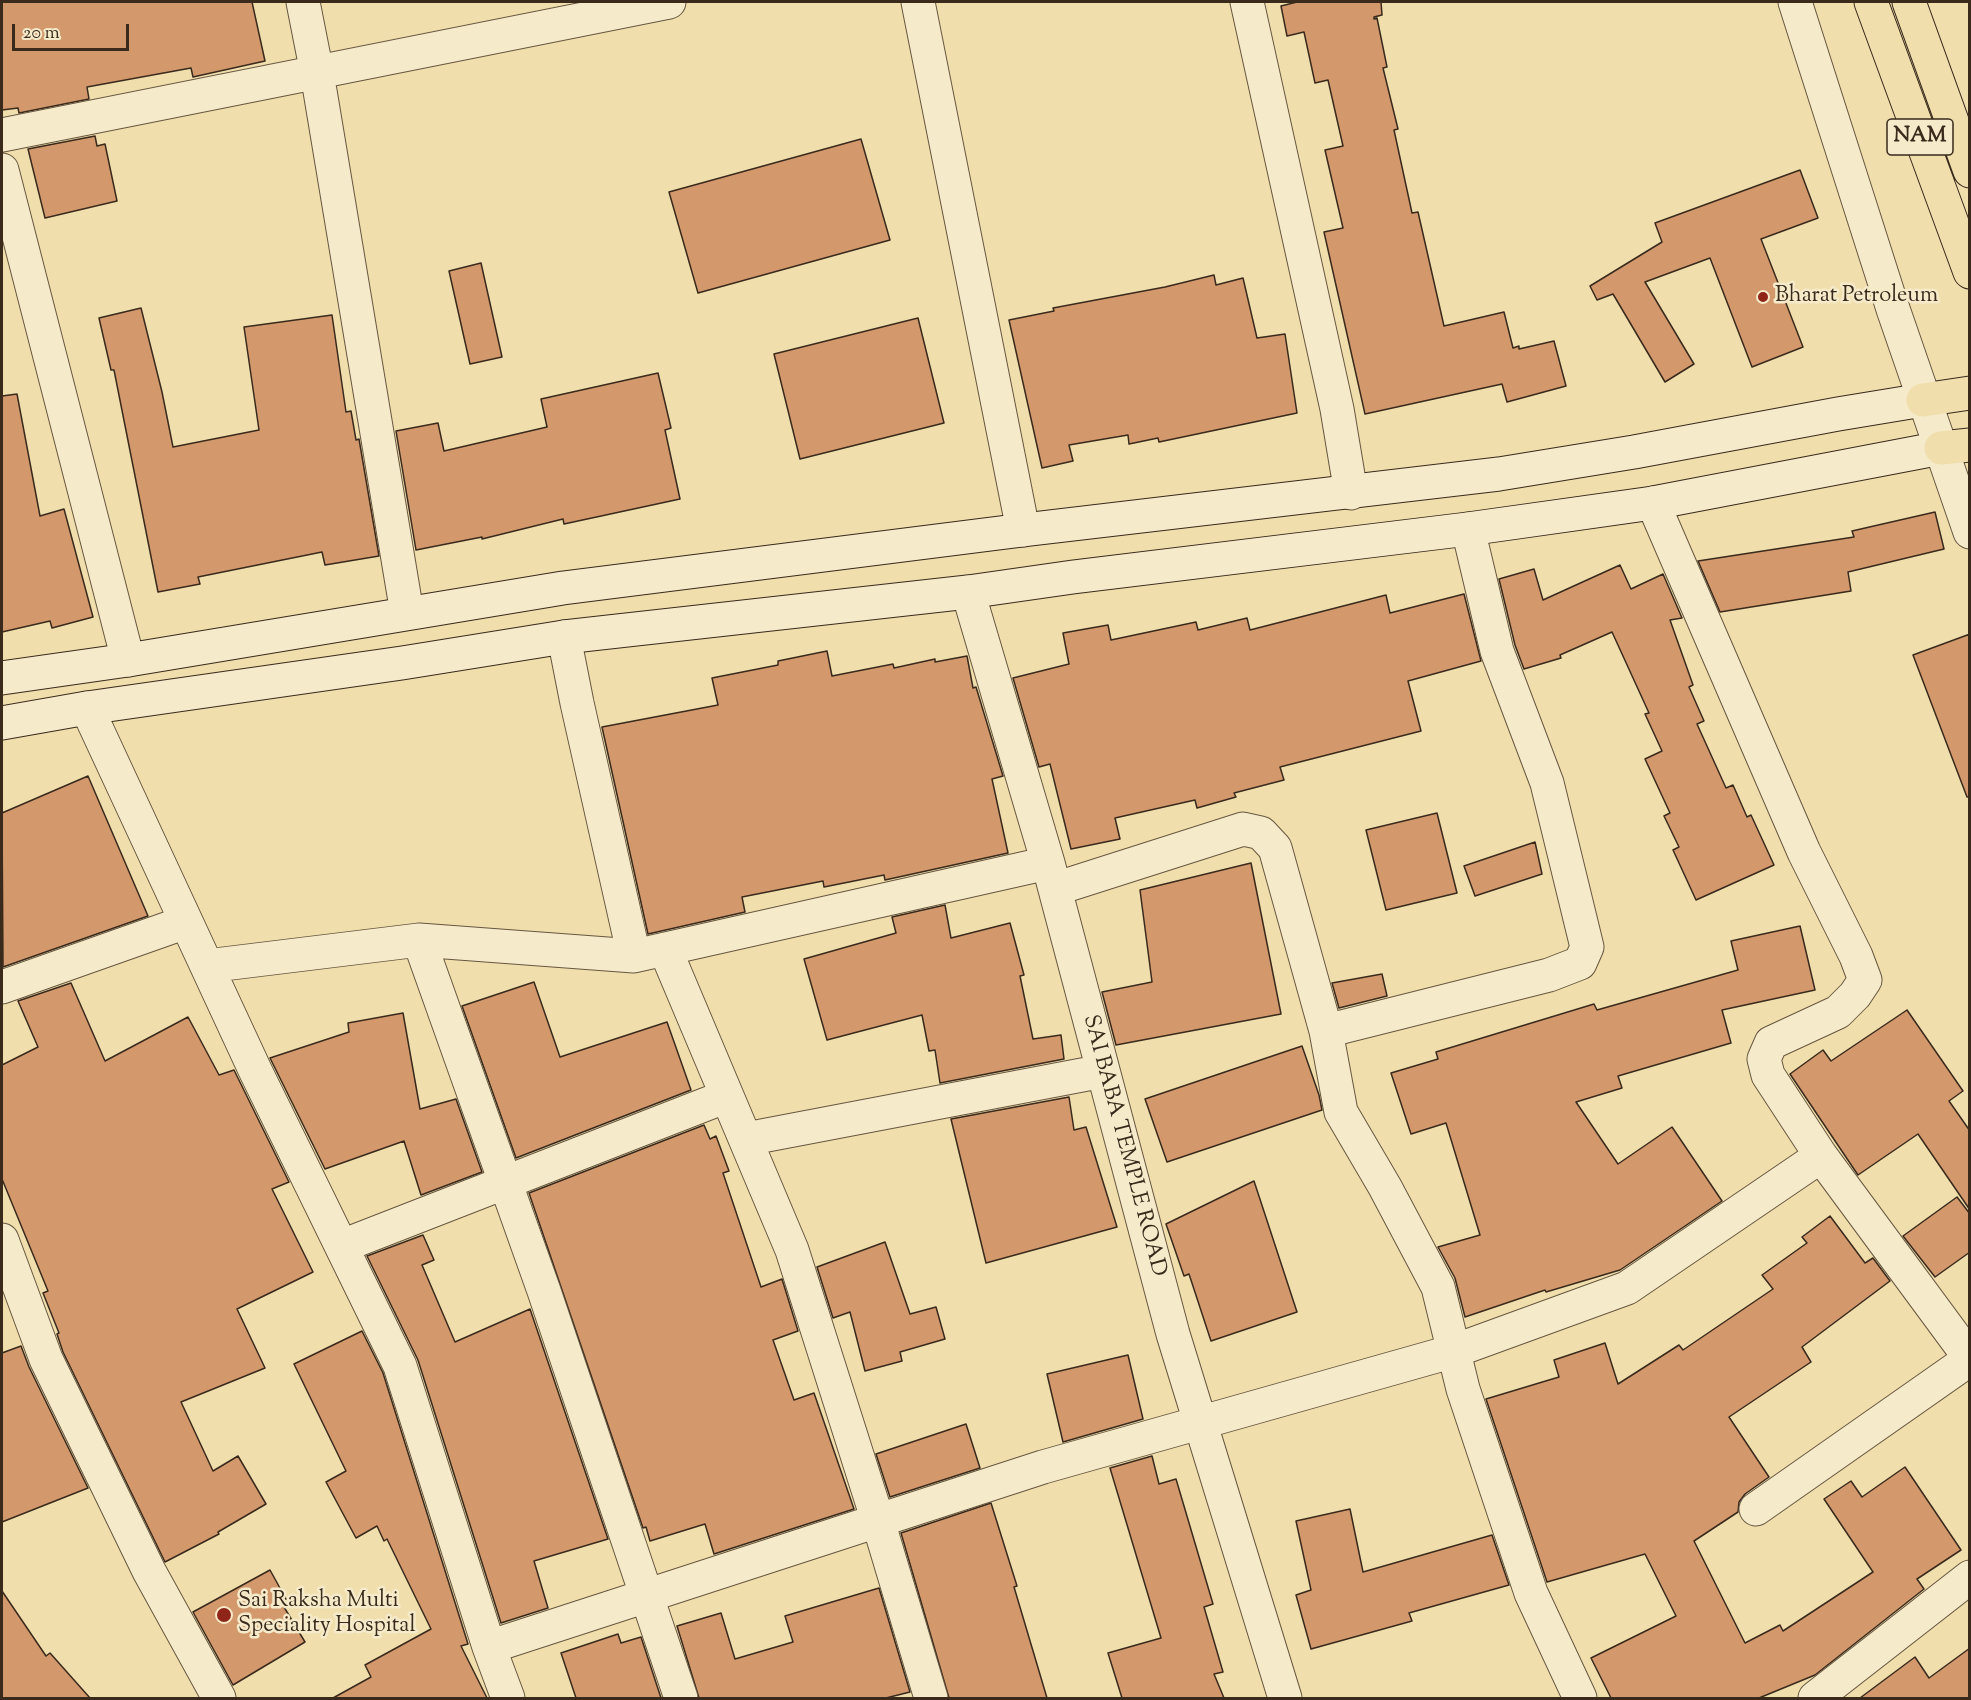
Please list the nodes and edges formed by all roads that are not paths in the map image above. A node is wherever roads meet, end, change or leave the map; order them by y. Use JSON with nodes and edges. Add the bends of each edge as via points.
{"nodes":[{"id":1,"x":303,"y":2,"type":"edge"},
{"id":2,"x":669,"y":2,"type":"edge"},
{"id":3,"x":918,"y":2,"type":"edge"},
{"id":4,"x":1247,"y":2,"type":"edge"},
{"id":5,"x":1795,"y":2,"type":"edge"},
{"id":6,"x":1871,"y":2,"type":"edge"},
{"id":7,"x":1909,"y":2,"type":"edge"},
{"id":8,"x":595,"y":9,"type":"edge"},
{"id":9,"x":317,"y":73,"type":"junction"},
{"id":10,"x":2,"y":135,"type":"edge"},
{"id":11,"x":2,"y":170,"type":"edge"},
{"id":12,"x":1970,"y":171,"type":"edge"},
{"id":13,"x":1970,"y":272,"type":"edge"},
{"id":14,"x":1970,"y":393,"type":"edge"},
{"id":15,"x":1923,"y":400,"type":"junction"},
{"id":16,"x":1955,"y":446,"type":"edge"},
{"id":17,"x":1351,"y":493,"type":"junction"},
{"id":18,"x":1653,"y":503,"type":"junction"},
{"id":19,"x":1023,"y":530,"type":"junction"},
{"id":20,"x":1468,"y":530,"type":"junction"},
{"id":21,"x":1970,"y":532,"type":"edge"},
{"id":22,"x":968,"y":592,"type":"junction"},
{"id":23,"x":407,"y":613,"type":"junction"},
{"id":24,"x":564,"y":637,"type":"junction"},
{"id":25,"x":128,"y":660,"type":"junction"},
{"id":26,"x":2,"y":678,"type":"edge"},
{"id":27,"x":87,"y":708,"type":"junction"},
{"id":28,"x":2,"y":723,"type":"edge"},
{"id":29,"x":1052,"y":876,"type":"junction"},
{"id":30,"x":186,"y":922,"type":"junction"},
{"id":31,"x":419,"y":940,"type":"junction"},
{"id":32,"x":665,"y":949,"type":"junction"},
{"id":33,"x":634,"y":956,"type":"junction"},
{"id":34,"x":207,"y":966,"type":"junction"},
{"id":35,"x":2,"y":987,"type":"edge"},
{"id":36,"x":1326,"y":1031,"type":"junction"},
{"id":37,"x":1103,"y":1071,"type":"junction"},
{"id":38,"x":727,"y":1096,"type":"junction"},
{"id":39,"x":746,"y":1139,"type":"junction"},
{"id":40,"x":1821,"y":1156,"type":"junction"},
{"id":41,"x":505,"y":1182,"type":"junction"},
{"id":42,"x":2,"y":1240,"type":"edge"},
{"id":43,"x":342,"y":1246,"type":"junction"},
{"id":44,"x":1454,"y":1351,"type":"junction"},
{"id":45,"x":1970,"y":1358,"type":"edge"},
{"id":46,"x":1201,"y":1422,"type":"junction"},
{"id":47,"x":1756,"y":1509,"type":"dead end"},
{"id":48,"x":878,"y":1521,"type":"junction"},
{"id":49,"x":1970,"y":1577,"type":"edge"},
{"id":50,"x":645,"y":1596,"type":"junction"},
{"id":51,"x":489,"y":1647,"type":"junction"},
{"id":52,"x":219,"y":1698,"type":"edge"},
{"id":53,"x":508,"y":1698,"type":"edge"},
{"id":54,"x":681,"y":1698,"type":"edge"},
{"id":55,"x":931,"y":1698,"type":"edge"},
{"id":56,"x":1285,"y":1698,"type":"edge"},
{"id":57,"x":1580,"y":1698,"type":"edge"},
{"id":58,"x":1815,"y":1698,"type":"edge"}],
"edges":[{"from":1,"to":9,"type":"street"},
{"from":2,"to":8,"type":"street"},
{"from":3,"to":19,"type":"street"},
{"from":4,"to":17,"type":"street","via":[[1337,410]]},
{"from":5,"to":15,"type":"street"},
{"from":6,"to":13,"type":"highway","number":"NAM"},
{"from":7,"to":12,"type":"highway","number":"NAM"},
{"from":8,"to":9,"type":"street"},
{"from":9,"to":10,"type":"street"},
{"from":9,"to":23,"type":"street"},
{"from":11,"to":25,"type":"street"},
{"from":14,"to":15,"type":"highway"},
{"from":15,"to":16,"type":"street"},
{"from":15,"to":17,"type":"street","via":[[1555,465]]},
{"from":16,"to":18,"type":"street"},
{"from":16,"to":21,"type":"street"},
{"from":17,"to":19,"type":"street"},
{"from":18,"to":20,"type":"street"},
{"from":18,"to":40,"type":"street","via":[[1804,852],[1865,980],[1838,1012],[1771,1043],[1764,1059],[1768,1076]]},
{"from":19,"to":23,"type":"street","via":[[563,588]]},
{"from":20,"to":22,"type":"street"},
{"from":20,"to":36,"type":"street","via":[[1497,651],[1547,783],[1587,947],[1580,963],[1549,975]]},
{"from":22,"to":24,"type":"street"},
{"from":22,"to":29,"type":"street","name":"SAI BABA TEMPLE ROAD"},
{"from":23,"to":25,"type":"street"},
{"from":24,"to":27,"type":"street"},
{"from":24,"to":33,"type":"street"},
{"from":25,"to":26,"type":"street"},
{"from":27,"to":28,"type":"street"},
{"from":27,"to":30,"type":"street"},
{"from":29,"to":32,"type":"street"},
{"from":29,"to":36,"type":"street","via":[[1243,829],[1261,833],[1275,848]]},
{"from":29,"to":37,"type":"street","name":"SAI BABA TEMPLE ROAD"},
{"from":30,"to":34,"type":"street"},
{"from":30,"to":35,"type":"street"},
{"from":31,"to":33,"type":"street"},
{"from":31,"to":34,"type":"street"},
{"from":31,"to":41,"type":"street"},
{"from":32,"to":33,"type":"street"},
{"from":32,"to":38,"type":"street"},
{"from":34,"to":43,"type":"street"},
{"from":36,"to":44,"type":"street","via":[[1341,1112],[1438,1287]]},
{"from":37,"to":39,"type":"street"},
{"from":37,"to":46,"type":"street","name":"SAI BABA TEMPLE ROAD","via":[[1173,1334]]},
{"from":38,"to":39,"type":"street"},
{"from":38,"to":41,"type":"street"},
{"from":39,"to":48,"type":"street","via":[[792,1250]]},
{"from":40,"to":44,"type":"street","via":[[1627,1288]]},
{"from":40,"to":45,"type":"street"},
{"from":41,"to":43,"type":"street"},
{"from":41,"to":50,"type":"street"},
{"from":42,"to":52,"type":"street","via":[[46,1359],[149,1571]]},
{"from":43,"to":51,"type":"street","via":[[400,1366]]},
{"from":44,"to":46,"type":"street"},
{"from":44,"to":57,"type":"street","via":[[1531,1593]]},
{"from":45,"to":47,"type":"street"},
{"from":46,"to":48,"type":"street","via":[[1043,1467]]},
{"from":46,"to":56,"type":"street","name":"SAI BABA TEMPLE ROAD"},
{"from":48,"to":50,"type":"street"},
{"from":48,"to":55,"type":"street"},
{"from":49,"to":58,"type":"street"},
{"from":50,"to":51,"type":"street"},
{"from":50,"to":54,"type":"street"},
{"from":51,"to":53,"type":"street"}]}
